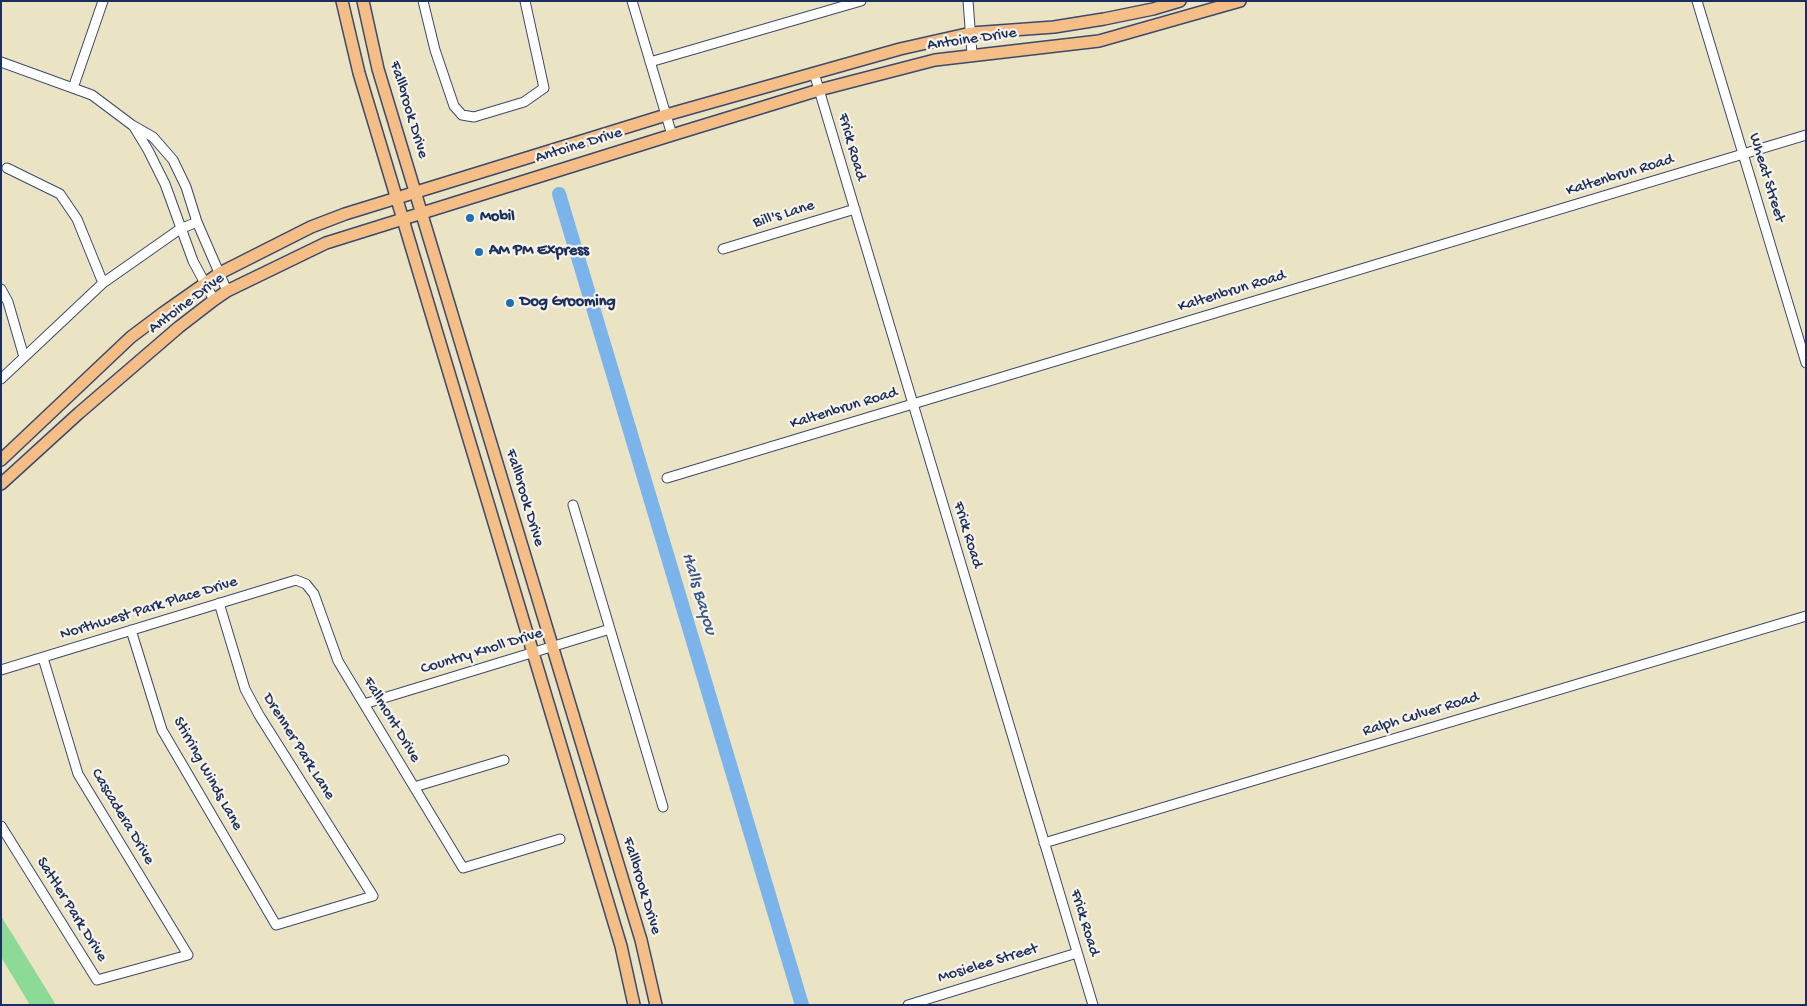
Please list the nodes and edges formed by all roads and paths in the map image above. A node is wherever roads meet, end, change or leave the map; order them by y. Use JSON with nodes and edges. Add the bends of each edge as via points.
{"nodes":[{"id":1,"x":103,"y":1,"type":"edge"},
{"id":2,"x":342,"y":1,"type":"edge"},
{"id":3,"x":363,"y":1,"type":"edge"},
{"id":4,"x":423,"y":1,"type":"edge"},
{"id":5,"x":525,"y":1,"type":"edge"},
{"id":6,"x":632,"y":1,"type":"edge"},
{"id":7,"x":861,"y":1,"type":"edge"},
{"id":8,"x":968,"y":1,"type":"edge"},
{"id":9,"x":1180,"y":1,"type":"edge"},
{"id":10,"x":1240,"y":1,"type":"edge"},
{"id":11,"x":1697,"y":1,"type":"edge"},
{"id":12,"x":1225,"y":3,"type":"edge"},
{"id":13,"x":971,"y":33,"type":"junction"},
{"id":14,"x":972,"y":54,"type":"junction"},
{"id":15,"x":1,"y":62,"type":"edge"},
{"id":16,"x":650,"y":62,"type":"junction"},
{"id":17,"x":814,"y":73,"type":"junction"},
{"id":18,"x":73,"y":88,"type":"junction"},
{"id":19,"x":819,"y":90,"type":"junction"},
{"id":20,"x":666,"y":116,"type":"junction"},
{"id":21,"x":132,"y":125,"type":"junction"},
{"id":22,"x":672,"y":135,"type":"junction"},
{"id":23,"x":1806,"y":135,"type":"edge"},
{"id":24,"x":1743,"y":154,"type":"junction"},
{"id":25,"x":7,"y":168,"type":"dead end"},
{"id":26,"x":416,"y":192,"type":"junction"},
{"id":27,"x":398,"y":198,"type":"junction"},
{"id":28,"x":854,"y":209,"type":"junction"},
{"id":29,"x":421,"y":213,"type":"junction"},
{"id":30,"x":403,"y":217,"type":"junction"},
{"id":31,"x":197,"y":222,"type":"junction"},
{"id":32,"x":180,"y":229,"type":"junction"},
{"id":33,"x":723,"y":248,"type":"dead end"},
{"id":34,"x":220,"y":273,"type":"junction"},
{"id":35,"x":103,"y":283,"type":"junction"},
{"id":36,"x":205,"y":283,"type":"junction"},
{"id":37,"x":1,"y":289,"type":"edge"},
{"id":38,"x":227,"y":292,"type":"junction"},
{"id":39,"x":214,"y":300,"type":"junction"},
{"id":40,"x":24,"y":357,"type":"junction"},
{"id":41,"x":1806,"y":363,"type":"edge"},
{"id":42,"x":1,"y":379,"type":"edge"},
{"id":43,"x":66,"y":399,"type":"junction"},
{"id":44,"x":912,"y":404,"type":"junction"},
{"id":45,"x":480,"y":406,"type":"junction"},
{"id":46,"x":461,"y":411,"type":"junction"},
{"id":47,"x":79,"y":413,"type":"junction"},
{"id":48,"x":1,"y":460,"type":"edge"},
{"id":49,"x":667,"y":478,"type":"dead end"},
{"id":50,"x":1,"y":484,"type":"edge"},
{"id":51,"x":573,"y":505,"type":"dead end"},
{"id":52,"x":306,"y":584,"type":"joint"},
{"id":53,"x":219,"y":604,"type":"junction"},
{"id":54,"x":1806,"y":616,"type":"edge"},
{"id":55,"x":610,"y":629,"type":"junction"},
{"id":56,"x":131,"y":630,"type":"junction"},
{"id":57,"x":552,"y":646,"type":"junction"},
{"id":58,"x":532,"y":652,"type":"junction"},
{"id":59,"x":43,"y":658,"type":"junction"},
{"id":60,"x":1,"y":670,"type":"edge"},
{"id":61,"x":364,"y":704,"type":"junction"},
{"id":62,"x":504,"y":760,"type":"dead end"},
{"id":63,"x":414,"y":787,"type":"junction"},
{"id":64,"x":663,"y":807,"type":"dead end"},
{"id":65,"x":1,"y":826,"type":"edge"},
{"id":66,"x":560,"y":839,"type":"dead end"},
{"id":67,"x":1044,"y":843,"type":"junction"},
{"id":68,"x":276,"y":925,"type":"joint"},
{"id":69,"x":1077,"y":953,"type":"junction"},
{"id":70,"x":188,"y":955,"type":"joint"},
{"id":71,"x":634,"y":1005,"type":"edge"},
{"id":72,"x":656,"y":1005,"type":"edge"},
{"id":73,"x":908,"y":1005,"type":"edge"},
{"id":74,"x":1093,"y":1005,"type":"edge"}],
"edges":[{"from":1,"to":18,"type":"street"},
{"from":2,"to":27,"type":"main road","via":[[359,73]]},
{"from":3,"to":26,"type":"main road","name":"Fallbrook Drive","via":[[378,69]]},
{"from":4,"to":5,"type":"street","via":[[450,98],[462,115],[474,117],[524,102],[544,88]]},
{"from":6,"to":16,"type":"street"},
{"from":7,"to":16,"type":"street"},
{"from":8,"to":13,"type":"street"},
{"from":9,"to":13,"type":"main road","name":"Antoine Drive","via":[[1054,27]]},
{"from":10,"to":12,"type":"main road","name":"Antoine Drive"},
{"from":11,"to":24,"type":"street","name":"Wheat Street"},
{"from":12,"to":14,"type":"main road","name":"Antoine Drive","via":[[1099,41]]},
{"from":13,"to":14,"type":"street"},
{"from":13,"to":17,"type":"main road","name":"Antoine Drive"},
{"from":14,"to":19,"type":"main road","name":"Antoine Drive","via":[[935,60]]},
{"from":15,"to":18,"type":"street"},
{"from":16,"to":20,"type":"street"},
{"from":17,"to":19,"type":"street","name":"Frick Road"},
{"from":17,"to":20,"type":"main road","name":"Antoine Drive"},
{"from":18,"to":21,"type":"street","via":[[92,95]]},
{"from":19,"to":22,"type":"main road","name":"Antoine Drive"},
{"from":19,"to":28,"type":"street","name":"Frick Road"},
{"from":20,"to":22,"type":"street"},
{"from":20,"to":26,"type":"main road","name":"Antoine Drive"},
{"from":21,"to":31,"type":"street","via":[[153,137],[173,160]]},
{"from":21,"to":32,"type":"street","via":[[165,184]]},
{"from":22,"to":29,"type":"main road","name":"Antoine Drive"},
{"from":23,"to":24,"type":"street","name":"Kaltenbrun Road"},
{"from":24,"to":41,"type":"street","name":"Wheat Street"},
{"from":24,"to":44,"type":"street","name":"Kaltenbrun Road"},
{"from":25,"to":35,"type":"street","via":[[60,194],[77,219]]},
{"from":26,"to":27,"type":"main road","name":"Antoine Drive"},
{"from":26,"to":29,"type":"main road","name":"Fallbrook Drive"},
{"from":27,"to":30,"type":"main road"},
{"from":27,"to":34,"type":"main road","name":"Antoine Drive","via":[[311,227]]},
{"from":28,"to":33,"type":"street","name":"Bill's Lane"},
{"from":28,"to":44,"type":"street","name":"Frick Road"},
{"from":29,"to":30,"type":"main road","name":"Antoine Drive"},
{"from":29,"to":45,"type":"main road","name":"Fallbrook Drive"},
{"from":30,"to":38,"type":"main road","name":"Antoine Drive","via":[[326,242]]},
{"from":30,"to":46,"type":"main road"},
{"from":31,"to":32,"type":"street"},
{"from":31,"to":34,"type":"street"},
{"from":32,"to":35,"type":"street"},
{"from":32,"to":36,"type":"street"},
{"from":34,"to":36,"type":"main road","name":"Antoine Drive"},
{"from":34,"to":38,"type":"street"},
{"from":35,"to":40,"type":"street"},
{"from":36,"to":39,"type":"street"},
{"from":36,"to":43,"type":"main road","name":"Antoine Drive","via":[[131,337]]},
{"from":37,"to":40,"type":"street"},
{"from":38,"to":39,"type":"main road","name":"Antoine Drive"},
{"from":39,"to":47,"type":"main road","name":"Antoine Drive"},
{"from":40,"to":42,"type":"street"},
{"from":43,"to":47,"type":"main road"},
{"from":43,"to":48,"type":"main road","name":"Antoine Drive"},
{"from":44,"to":49,"type":"street","name":"Kaltenbrun Road"},
{"from":44,"to":67,"type":"street","name":"Frick Road"},
{"from":45,"to":46,"type":"main road"},
{"from":45,"to":57,"type":"main road","name":"Fallbrook Drive"},
{"from":46,"to":58,"type":"main road"},
{"from":47,"to":50,"type":"main road","name":"Antoine Drive"},
{"from":51,"to":55,"type":"street"},
{"from":52,"to":53,"type":"street","name":"Northwest Park Place Drive","via":[[296,580]]},
{"from":52,"to":61,"type":"street","name":"Fallmont Drive","via":[[314,594],[338,661]]},
{"from":53,"to":56,"type":"street","name":"Northwest Park Place Drive"},
{"from":53,"to":68,"type":"street","name":"Drenner Park Lane","via":[[245,689],[373,896]]},
{"from":54,"to":67,"type":"street","name":"Ralph Culver Road"},
{"from":55,"to":57,"type":"street","name":"Country Knoll Drive"},
{"from":55,"to":64,"type":"street"},
{"from":56,"to":59,"type":"street","name":"Northwest Park Place Drive"},
{"from":56,"to":68,"type":"street","name":"Stirring Winds Lane","via":[[162,730]]},
{"from":57,"to":58,"type":"street","name":"Country Knoll Drive"},
{"from":57,"to":72,"type":"main road","name":"Fallbrook Drive","via":[[641,940]]},
{"from":58,"to":61,"type":"street","name":"Country Knoll Drive"},
{"from":58,"to":71,"type":"main road","via":[[621,946]]},
{"from":59,"to":60,"type":"street","name":"Northwest Park Place Drive"},
{"from":59,"to":70,"type":"street","name":"Cascadera Drive","via":[[78,774]]},
{"from":61,"to":63,"type":"street","name":"Fallmont Drive"},
{"from":62,"to":63,"type":"street"},
{"from":63,"to":66,"type":"street","name":"Fallmont Drive","via":[[462,868]]},
{"from":65,"to":70,"type":"street","name":"Sattler Park Drive","via":[[97,980]]},
{"from":67,"to":69,"type":"street","name":"Frick Road"},
{"from":69,"to":73,"type":"street","name":"Mosielee Street"},
{"from":69,"to":74,"type":"street","name":"Frick Road"}]}
